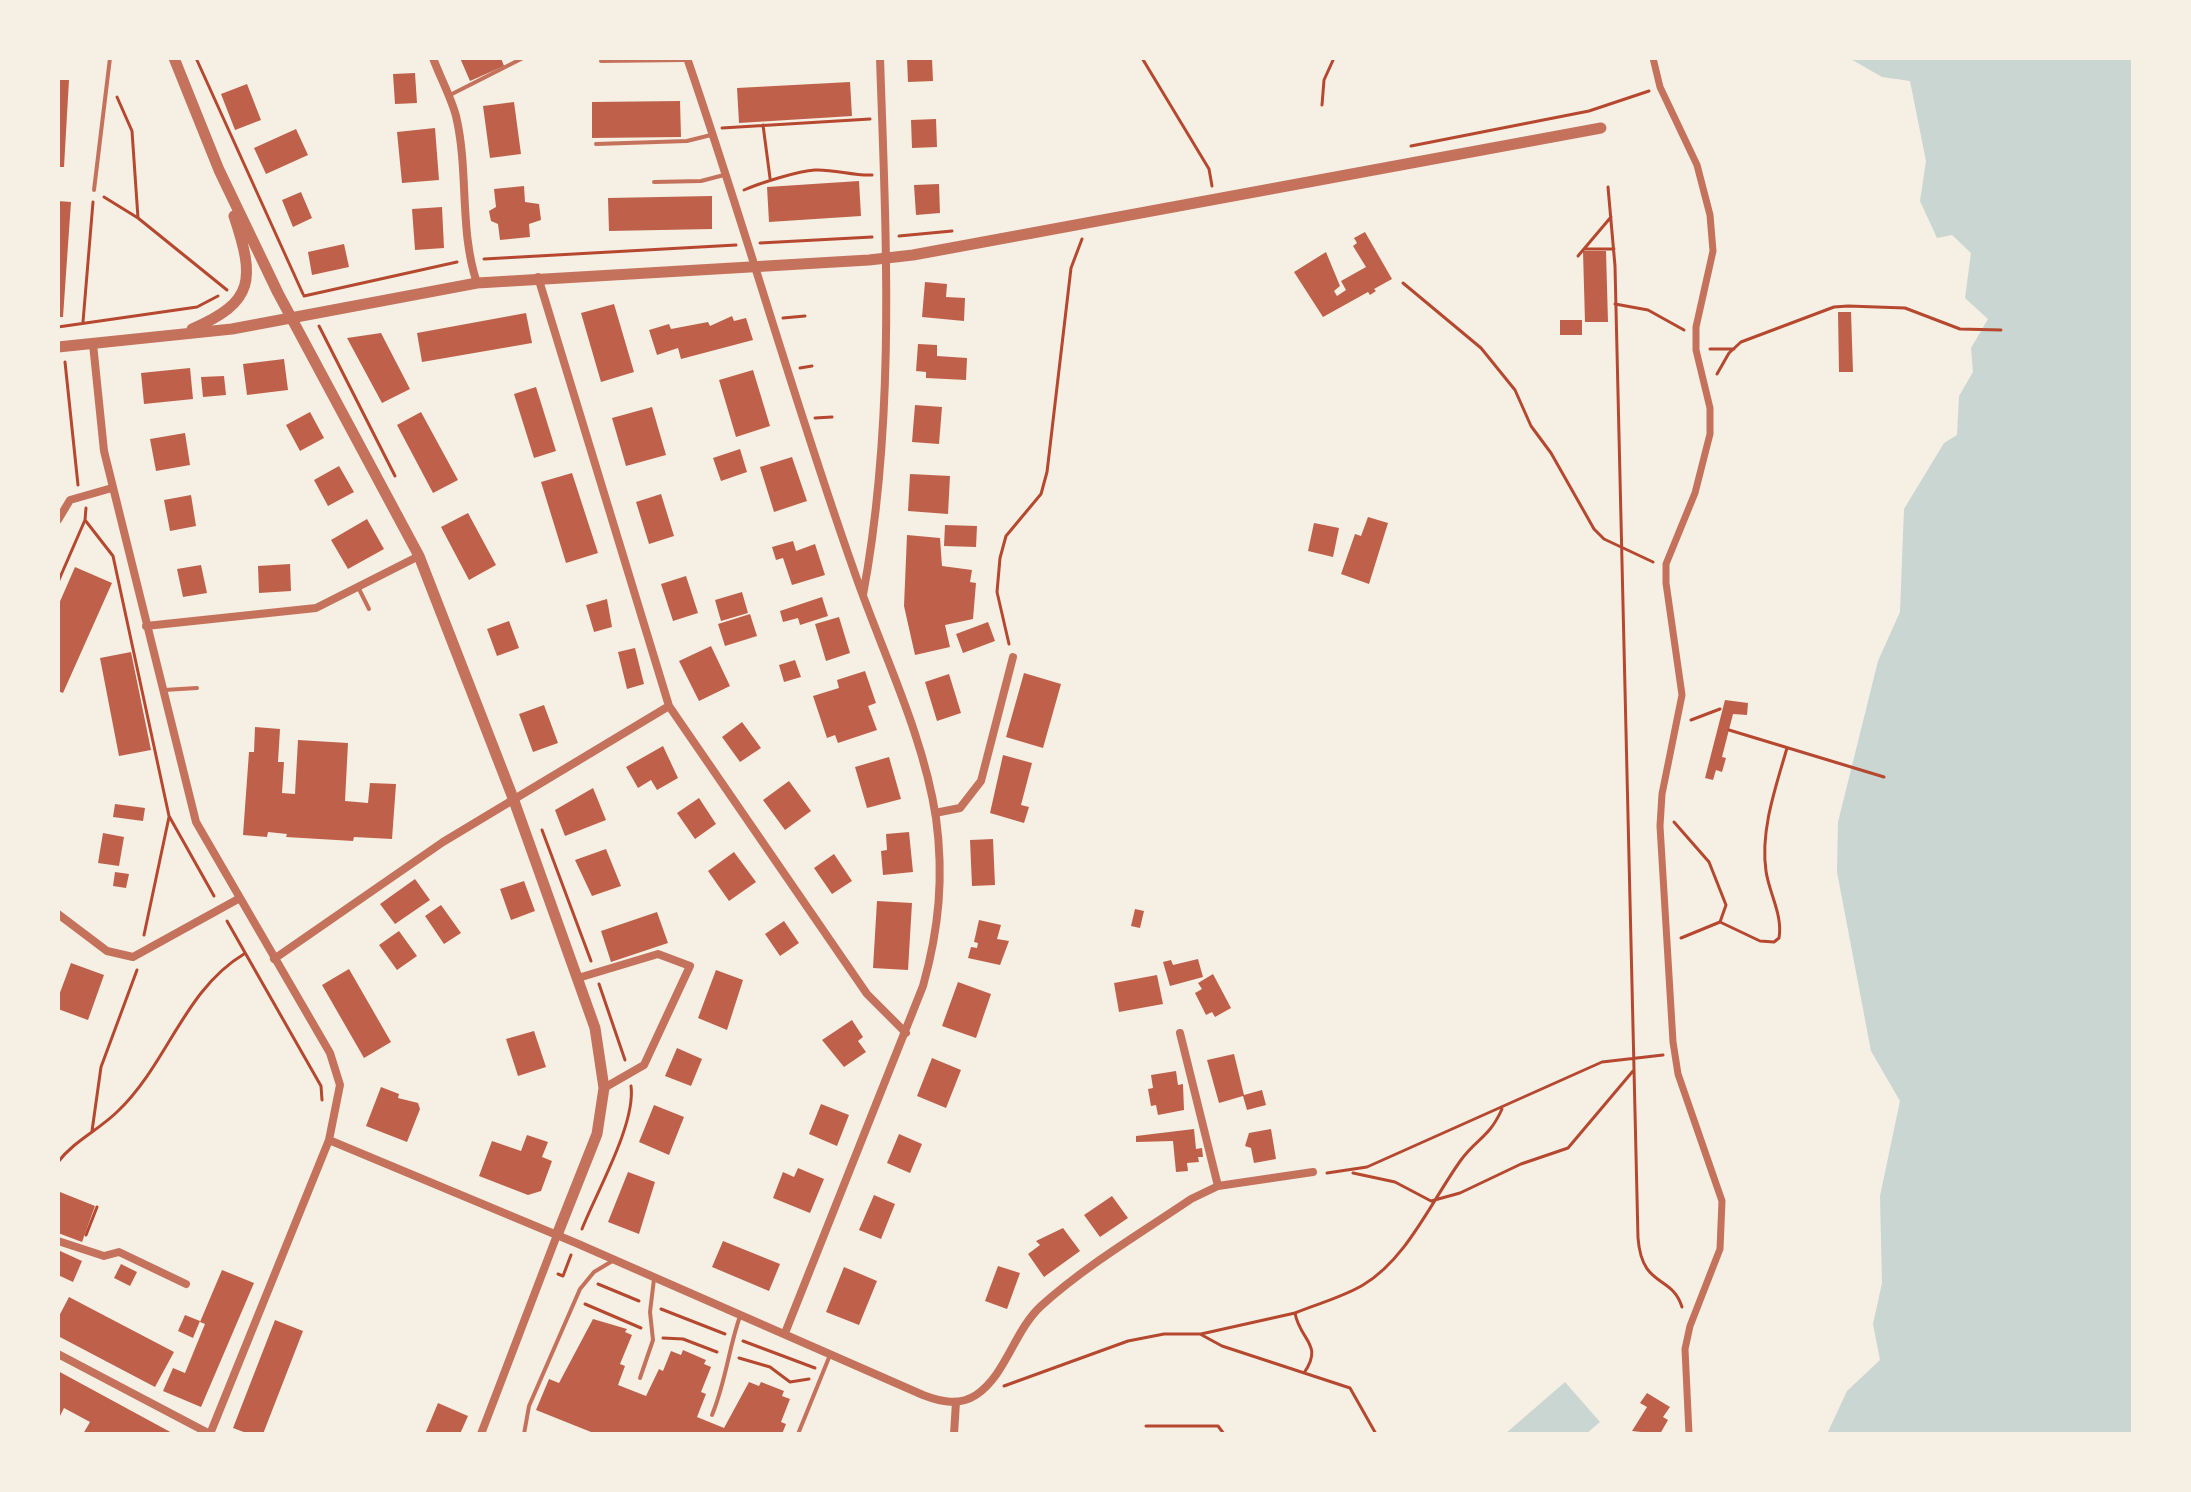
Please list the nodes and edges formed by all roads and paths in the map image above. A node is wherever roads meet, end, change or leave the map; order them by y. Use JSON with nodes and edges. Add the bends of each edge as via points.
{"nodes":[{"id":1,"x":110,"y":58,"type":"edge"},
{"id":2,"x":174,"y":58,"type":"edge"},
{"id":3,"x":433,"y":58,"type":"edge"},
{"id":4,"x":523,"y":58,"type":"edge"},
{"id":5,"x":880,"y":58,"type":"edge"},
{"id":6,"x":1142,"y":58,"type":"edge"},
{"id":7,"x":1334,"y":58,"type":"edge"},
{"id":8,"x":1653,"y":58,"type":"edge"},
{"id":9,"x":688,"y":59,"type":"edge"},
{"id":10,"x":601,"y":61,"type":"dead end"},
{"id":11,"x":108,"y":74,"type":"junction"},
{"id":12,"x":1660,"y":87,"type":"junction"},
{"id":13,"x":448,"y":96,"type":"junction"},
{"id":14,"x":1322,"y":105,"type":"dead end"},
{"id":15,"x":882,"y":119,"type":"junction"},
{"id":16,"x":763,"y":125,"type":"junction"},
{"id":17,"x":1601,"y":128,"type":"dead end"},
{"id":18,"x":713,"y":133,"type":"junction"},
{"id":19,"x":596,"y":144,"type":"dead end"},
{"id":20,"x":1411,"y":146,"type":"dead end"},
{"id":21,"x":219,"y":170,"type":"junction"},
{"id":22,"x":727,"y":174,"type":"junction"},
{"id":23,"x":884,"y":175,"type":"junction"},
{"id":24,"x":770,"y":178,"type":"junction"},
{"id":25,"x":654,"y":182,"type":"dead end"},
{"id":26,"x":1225,"y":183,"type":"dead end"},
{"id":27,"x":1608,"y":187,"type":"dead end"},
{"id":28,"x":94,"y":190,"type":"junction"},
{"id":29,"x":733,"y":194,"type":"junction"},
{"id":30,"x":1611,"y":217,"type":"junction"},
{"id":31,"x":138,"y":218,"type":"junction"},
{"id":32,"x":1088,"y":224,"type":"junction"},
{"id":33,"x":959,"y":230,"type":"dead end"},
{"id":34,"x":887,"y":237,"type":"junction"},
{"id":35,"x":748,"y":244,"type":"junction"},
{"id":36,"x":1584,"y":249,"type":"junction"},
{"id":37,"x":1614,"y":249,"type":"junction"},
{"id":38,"x":1578,"y":256,"type":"dead end"},
{"id":39,"x":889,"y":258,"type":"junction"},
{"id":40,"x":469,"y":260,"type":"junction"},
{"id":41,"x":754,"y":265,"type":"junction"},
{"id":42,"x":538,"y":277,"type":"junction"},
{"id":43,"x":477,"y":283,"type":"junction"},
{"id":44,"x":1403,"y":283,"type":"dead end"},
{"id":45,"x":304,"y":296,"type":"dead end"},
{"id":46,"x":1615,"y":304,"type":"junction"},
{"id":47,"x":805,"y":316,"type":"dead end"},
{"id":48,"x":293,"y":319,"type":"junction"},
{"id":49,"x":771,"y":320,"type":"junction"},
{"id":50,"x":83,"y":322,"type":"junction"},
{"id":51,"x":58,"y":327,"type":"edge"},
{"id":52,"x":2001,"y":330,"type":"dead end"},
{"id":53,"x":1696,"y":333,"type":"junction"},
{"id":54,"x":180,"y":335,"type":"junction"},
{"id":55,"x":1696,"y":343,"type":"junction"},
{"id":56,"x":93,"y":344,"type":"junction"},
{"id":57,"x":60,"y":347,"type":"edge"},
{"id":58,"x":1734,"y":349,"type":"junction"},
{"id":59,"x":1707,"y":396,"type":"junction"},
{"id":60,"x":112,"y":488,"type":"junction"},
{"id":61,"x":81,"y":496,"type":"junction"},
{"id":62,"x":61,"y":506,"type":"edge"},
{"id":63,"x":58,"y":520,"type":"edge"},
{"id":64,"x":85,"y":520,"type":"junction"},
{"id":65,"x":1621,"y":544,"type":"junction"},
{"id":66,"x":419,"y":556,"type":"junction"},
{"id":67,"x":1666,"y":571,"type":"junction"},
{"id":68,"x":58,"y":582,"type":"edge"},
{"id":69,"x":358,"y":587,"type":"junction"},
{"id":70,"x":863,"y":595,"type":"junction"},
{"id":71,"x":369,"y":609,"type":"dead end"},
{"id":72,"x":146,"y":626,"type":"junction"},
{"id":73,"x":1013,"y":657,"type":"joint"},
{"id":74,"x":197,"y":688,"type":"dead end"},
{"id":75,"x":162,"y":690,"type":"junction"},
{"id":76,"x":669,"y":706,"type":"junction"},
{"id":77,"x":1720,"y":709,"type":"dead end"},
{"id":78,"x":1677,"y":726,"type":"junction"},
{"id":79,"x":1729,"y":730,"type":"dead end"},
{"id":80,"x":1787,"y":748,"type":"junction"},
{"id":81,"x":1884,"y":777,"type":"dead end"},
{"id":82,"x":513,"y":798,"type":"junction"},
{"id":83,"x":1661,"y":807,"type":"junction"},
{"id":84,"x":935,"y":813,"type":"junction"},
{"id":85,"x":169,"y":816,"type":"junction"},
{"id":86,"x":240,"y":898,"type":"junction"},
{"id":87,"x":220,"y":907,"type":"junction"},
{"id":88,"x":58,"y":914,"type":"edge"},
{"id":89,"x":1720,"y":922,"type":"junction"},
{"id":90,"x":1666,"y":946,"type":"junction"},
{"id":91,"x":244,"y":954,"type":"junction"},
{"id":92,"x":133,"y":957,"type":"junction"},
{"id":93,"x":274,"y":959,"type":"junction"},
{"id":94,"x":578,"y":978,"type":"junction"},
{"id":95,"x":906,"y":1033,"type":"junction"},
{"id":96,"x":1180,"y":1033,"type":"dead end"},
{"id":97,"x":1675,"y":1054,"type":"junction"},
{"id":98,"x":1633,"y":1056,"type":"junction"},
{"id":99,"x":1634,"y":1069,"type":"junction"},
{"id":100,"x":604,"y":1088,"type":"junction"},
{"id":101,"x":321,"y":1107,"type":"dead end"},
{"id":102,"x":1502,"y":1108,"type":"junction"},
{"id":103,"x":92,"y":1131,"type":"junction"},
{"id":104,"x":329,"y":1140,"type":"junction"},
{"id":105,"x":58,"y":1162,"type":"edge"},
{"id":106,"x":1313,"y":1172,"type":"joint"},
{"id":107,"x":1349,"y":1172,"type":"junction"},
{"id":108,"x":1218,"y":1186,"type":"junction"},
{"id":109,"x":1431,"y":1201,"type":"junction"},
{"id":110,"x":97,"y":1207,"type":"dead end"},
{"id":111,"x":557,"y":1235,"type":"junction"},
{"id":112,"x":58,"y":1241,"type":"edge"},
{"id":113,"x":83,"y":1243,"type":"dead end"},
{"id":114,"x":615,"y":1259,"type":"junction"},
{"id":115,"x":564,"y":1271,"type":"dead end"},
{"id":116,"x":654,"y":1277,"type":"junction"},
{"id":117,"x":587,"y":1280,"type":"junction"},
{"id":118,"x":186,"y":1284,"type":"dead end"},
{"id":119,"x":575,"y":1300,"type":"junction"},
{"id":120,"x":650,"y":1305,"type":"junction"},
{"id":121,"x":1295,"y":1313,"type":"junction"},
{"id":122,"x":741,"y":1314,"type":"junction"},
{"id":123,"x":785,"y":1333,"type":"junction"},
{"id":124,"x":1688,"y":1333,"type":"junction"},
{"id":125,"x":1200,"y":1334,"type":"junction"},
{"id":126,"x":733,"y":1337,"type":"junction"},
{"id":127,"x":653,"y":1340,"type":"junction"},
{"id":128,"x":58,"y":1354,"type":"edge"},
{"id":129,"x":831,"y":1354,"type":"junction"},
{"id":130,"x":726,"y":1356,"type":"junction"},
{"id":131,"x":823,"y":1372,"type":"junction"},
{"id":132,"x":1304,"y":1373,"type":"junction"},
{"id":133,"x":640,"y":1378,"type":"dead end"},
{"id":134,"x":980,"y":1392,"type":"junction"},
{"id":135,"x":956,"y":1402,"type":"junction"},
{"id":136,"x":712,"y":1415,"type":"dead end"},
{"id":137,"x":1146,"y":1426,"type":"dead end"},
{"id":138,"x":210,"y":1434,"type":"edge"},
{"id":139,"x":481,"y":1434,"type":"edge"},
{"id":140,"x":524,"y":1434,"type":"edge"},
{"id":141,"x":798,"y":1434,"type":"edge"},
{"id":142,"x":954,"y":1434,"type":"edge"},
{"id":143,"x":1224,"y":1434,"type":"edge"},
{"id":144,"x":1376,"y":1434,"type":"edge"},
{"id":145,"x":1689,"y":1434,"type":"edge"}],
"edges":[{"from":1,"to":11,"type":"lane"},
{"from":2,"to":21,"type":"street"},
{"from":3,"to":13,"type":"street"},
{"from":4,"to":13,"type":"lane"},
{"from":5,"to":15,"type":"street"},
{"from":6,"to":26,"type":"path","via":[[1209,169],[1212,186]]},
{"from":7,"to":14,"type":"path","via":[[1324,80]]},
{"from":8,"to":12,"type":"street"},
{"from":9,"to":10,"type":"lane"},
{"from":9,"to":18,"type":"street"},
{"from":11,"to":28,"type":"lane"},
{"from":11,"to":31,"type":"path","via":[[132,131]]},
{"from":12,"to":20,"type":"path","via":[[1589,111]]},
{"from":12,"to":53,"type":"street","via":[[1687,137],[1710,215],[1713,251]]},
{"from":13,"to":40,"type":"street","via":[[456,115]]},
{"from":15,"to":16,"type":"path"},
{"from":15,"to":23,"type":"street"},
{"from":16,"to":18,"type":"path","via":[[732,125]]},
{"from":16,"to":24,"type":"path"},
{"from":17,"to":32,"type":"street"},
{"from":18,"to":19,"type":"lane","via":[[687,141]]},
{"from":18,"to":22,"type":"street"},
{"from":21,"to":48,"type":"street"},
{"from":21,"to":54,"type":"street","via":[[245,255],[246,279],[233,309]]},
{"from":22,"to":25,"type":"lane","via":[[701,181]]},
{"from":22,"to":29,"type":"street"},
{"from":23,"to":24,"type":"path","via":[[813,170]]},
{"from":23,"to":34,"type":"street"},
{"from":24,"to":29,"type":"path"},
{"from":27,"to":30,"type":"path"},
{"from":28,"to":31,"type":"path"},
{"from":28,"to":50,"type":"path"},
{"from":29,"to":35,"type":"street"},
{"from":30,"to":36,"type":"path"},
{"from":30,"to":37,"type":"path"},
{"from":31,"to":50,"type":"path","via":[[227,290],[197,307]]},
{"from":32,"to":39,"type":"street"},
{"from":32,"to":73,"type":"path","via":[[1071,268],[1041,494],[1006,536],[1000,558],[997,592]]},
{"from":33,"to":34,"type":"path"},
{"from":34,"to":35,"type":"path"},
{"from":34,"to":39,"type":"street"},
{"from":35,"to":40,"type":"path"},
{"from":35,"to":41,"type":"street"},
{"from":36,"to":37,"type":"path"},
{"from":36,"to":38,"type":"path"},
{"from":37,"to":46,"type":"path"},
{"from":39,"to":41,"type":"street"},
{"from":39,"to":70,"type":"street","via":[[877,521]]},
{"from":40,"to":43,"type":"street"},
{"from":40,"to":45,"type":"path"},
{"from":41,"to":42,"type":"street"},
{"from":41,"to":49,"type":"street"},
{"from":42,"to":43,"type":"street"},
{"from":42,"to":76,"type":"street"},
{"from":43,"to":48,"type":"street"},
{"from":44,"to":65,"type":"path","via":[[1481,348],[1515,390],[1594,529]]},
{"from":46,"to":53,"type":"path","via":[[1648,310]]},
{"from":46,"to":65,"type":"path"},
{"from":47,"to":49,"type":"path"},
{"from":48,"to":54,"type":"street"},
{"from":48,"to":66,"type":"street"},
{"from":49,"to":70,"type":"street"},
{"from":50,"to":51,"type":"path"},
{"from":52,"to":58,"type":"path","via":[[1960,329],[1915,309],[1848,306],[1760,333]]},
{"from":53,"to":55,"type":"street"},
{"from":54,"to":56,"type":"street"},
{"from":55,"to":58,"type":"path"},
{"from":55,"to":59,"type":"street"},
{"from":56,"to":57,"type":"street"},
{"from":56,"to":60,"type":"street"},
{"from":57,"to":61,"type":"path"},
{"from":58,"to":59,"type":"path"},
{"from":59,"to":67,"type":"street","via":[[1706,462],[1670,548]]},
{"from":60,"to":61,"type":"street"},
{"from":60,"to":72,"type":"street"},
{"from":61,"to":62,"type":"street"},
{"from":61,"to":64,"type":"path"},
{"from":62,"to":63,"type":"street"},
{"from":64,"to":68,"type":"path"},
{"from":64,"to":85,"type":"path","via":[[113,556]]},
{"from":65,"to":67,"type":"path"},
{"from":65,"to":98,"type":"path"},
{"from":66,"to":69,"type":"street"},
{"from":66,"to":82,"type":"street"},
{"from":67,"to":78,"type":"street","via":[[1682,695]]},
{"from":69,"to":71,"type":"lane"},
{"from":69,"to":72,"type":"street","via":[[316,608]]},
{"from":70,"to":84,"type":"street"},
{"from":72,"to":75,"type":"street"},
{"from":73,"to":84,"type":"street","via":[[981,781],[960,808]]},
{"from":74,"to":75,"type":"lane"},
{"from":75,"to":86,"type":"street","via":[[196,822]]},
{"from":76,"to":82,"type":"street"},
{"from":76,"to":95,"type":"street","via":[[867,994]]},
{"from":77,"to":78,"type":"path"},
{"from":78,"to":83,"type":"street"},
{"from":79,"to":80,"type":"path"},
{"from":80,"to":81,"type":"path"},
{"from":80,"to":89,"type":"path","via":[[1765,851],[1779,938],[1760,941]]},
{"from":82,"to":93,"type":"street"},
{"from":82,"to":94,"type":"street"},
{"from":83,"to":89,"type":"path","via":[[1709,862],[1721,884],[1726,905]]},
{"from":83,"to":90,"type":"street"},
{"from":84,"to":95,"type":"street","via":[[941,876],[937,928]]},
{"from":85,"to":87,"type":"path"},
{"from":85,"to":92,"type":"path","via":[[145,934]]},
{"from":86,"to":87,"type":"street"},
{"from":86,"to":93,"type":"street"},
{"from":87,"to":91,"type":"path"},
{"from":87,"to":92,"type":"street"},
{"from":88,"to":92,"type":"street","via":[[107,951]]},
{"from":89,"to":90,"type":"path"},
{"from":90,"to":97,"type":"street"},
{"from":91,"to":101,"type":"path","via":[[321,1086]]},
{"from":91,"to":103,"type":"path","via":[[210,979],[138,1087]]},
{"from":92,"to":103,"type":"path","via":[[138,964],[134,983],[101,1067]]},
{"from":93,"to":104,"type":"street","via":[[337,1067],[340,1085]]},
{"from":94,"to":100,"type":"street","via":[[595,1028]]},
{"from":94,"to":100,"type":"street","via":[[658,954],[690,966],[644,1065]]},
{"from":95,"to":123,"type":"street"},
{"from":96,"to":108,"type":"street"},
{"from":97,"to":98,"type":"path"},
{"from":97,"to":124,"type":"street","via":[[1722,1201],[1720,1249]]},
{"from":98,"to":99,"type":"path"},
{"from":98,"to":102,"type":"path","via":[[1602,1062]]},
{"from":99,"to":109,"type":"path","via":[[1568,1148]]},
{"from":99,"to":124,"type":"path","via":[[1640,1260],[1659,1283],[1679,1295]]},
{"from":100,"to":111,"type":"street","via":[[597,1134]]},
{"from":102,"to":107,"type":"path"},
{"from":102,"to":109,"type":"path","via":[[1492,1131],[1464,1156]]},
{"from":103,"to":105,"type":"path"},
{"from":104,"to":111,"type":"street"},
{"from":104,"to":138,"type":"street"},
{"from":106,"to":107,"type":"path"},
{"from":106,"to":108,"type":"street"},
{"from":107,"to":109,"type":"path","via":[[1395,1182]]},
{"from":108,"to":134,"type":"street","via":[[1191,1199],[1042,1305]]},
{"from":109,"to":121,"type":"path","via":[[1409,1238],[1364,1284]]},
{"from":110,"to":113,"type":"path"},
{"from":111,"to":114,"type":"street"},
{"from":111,"to":139,"type":"street"},
{"from":112,"to":118,"type":"street","via":[[104,1256],[119,1252]]},
{"from":114,"to":116,"type":"street"},
{"from":114,"to":117,"type":"lane"},
{"from":115,"to":117,"type":"path"},
{"from":116,"to":120,"type":"lane"},
{"from":116,"to":122,"type":"street"},
{"from":117,"to":119,"type":"lane"},
{"from":117,"to":120,"type":"path"},
{"from":119,"to":127,"type":"path","via":[[646,1330]]},
{"from":119,"to":140,"type":"lane","via":[[529,1406]]},
{"from":120,"to":126,"type":"path"},
{"from":120,"to":127,"type":"lane"},
{"from":121,"to":125,"type":"path"},
{"from":121,"to":132,"type":"path","via":[[1313,1350]]},
{"from":122,"to":123,"type":"street"},
{"from":122,"to":126,"type":"lane"},
{"from":123,"to":129,"type":"street"},
{"from":124,"to":145,"type":"street"},
{"from":125,"to":132,"type":"path"},
{"from":125,"to":134,"type":"path","via":[[1128,1341]]},
{"from":126,"to":130,"type":"lane"},
{"from":126,"to":131,"type":"path"},
{"from":127,"to":130,"type":"path","via":[[683,1339]]},
{"from":127,"to":133,"type":"lane"},
{"from":128,"to":138,"type":"street"},
{"from":129,"to":131,"type":"lane"},
{"from":129,"to":135,"type":"street","via":[[923,1395]]},
{"from":130,"to":131,"type":"path","via":[[770,1367],[790,1382]]},
{"from":130,"to":136,"type":"lane","via":[[727,1377]]},
{"from":131,"to":141,"type":"lane"},
{"from":132,"to":144,"type":"path","via":[[1350,1388]]},
{"from":134,"to":135,"type":"street"},
{"from":135,"to":142,"type":"street"},
{"from":137,"to":143,"type":"path","via":[[1218,1426]]}]}
